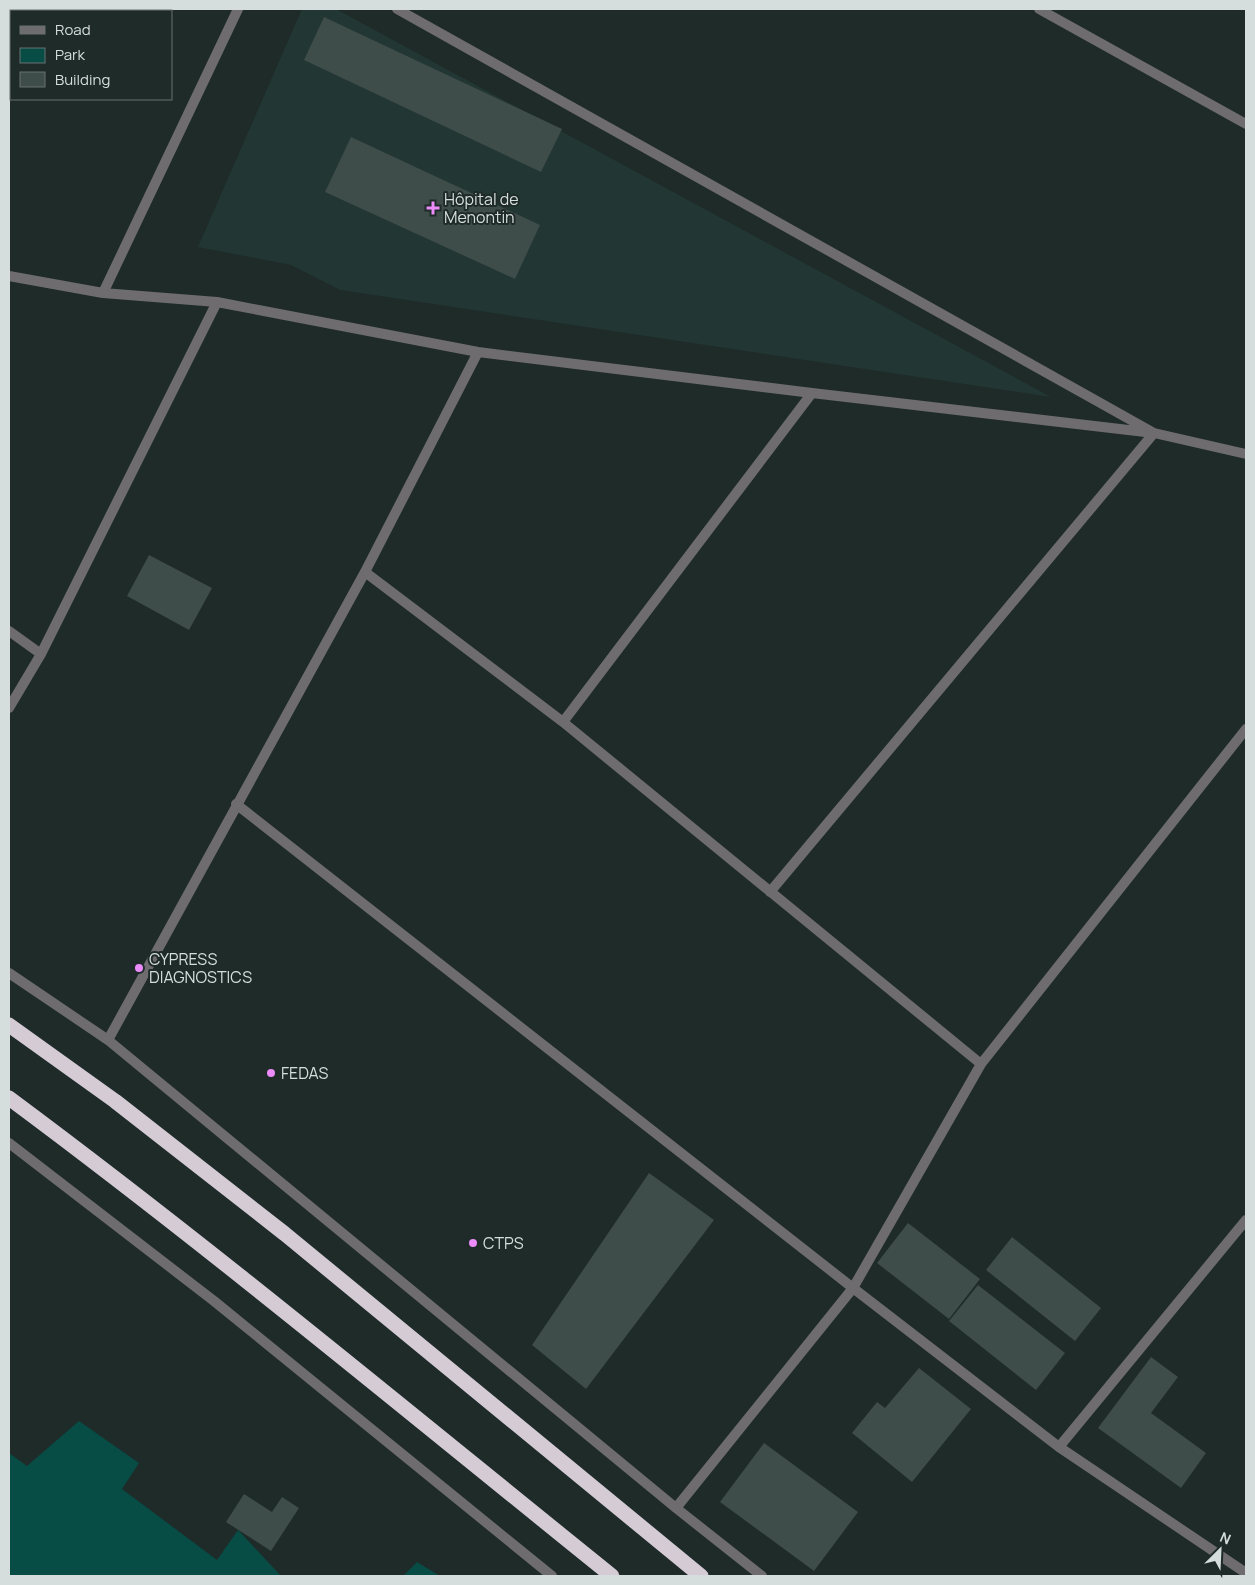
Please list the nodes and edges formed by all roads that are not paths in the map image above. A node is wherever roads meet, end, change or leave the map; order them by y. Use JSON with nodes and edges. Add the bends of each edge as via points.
{"nodes":[{"id":1,"x":238,"y":9,"type":"edge"},
{"id":2,"x":397,"y":9,"type":"edge"},
{"id":3,"x":1039,"y":9,"type":"edge"},
{"id":4,"x":1246,"y":124,"type":"edge"},
{"id":5,"x":9,"y":276,"type":"edge"},
{"id":6,"x":103,"y":293,"type":"junction"},
{"id":7,"x":218,"y":302,"type":"junction"},
{"id":8,"x":478,"y":352,"type":"junction"},
{"id":9,"x":812,"y":394,"type":"junction"},
{"id":10,"x":1154,"y":433,"type":"junction"},
{"id":11,"x":1246,"y":454,"type":"edge"},
{"id":12,"x":365,"y":572,"type":"junction"},
{"id":13,"x":9,"y":631,"type":"edge"},
{"id":14,"x":41,"y":654,"type":"junction"},
{"id":15,"x":9,"y":708,"type":"edge"},
{"id":16,"x":563,"y":722,"type":"junction"},
{"id":17,"x":1246,"y":729,"type":"edge"},
{"id":18,"x":236,"y":804,"type":"junction"},
{"id":19,"x":770,"y":892,"type":"junction"},
{"id":20,"x":9,"y":973,"type":"edge"},
{"id":21,"x":9,"y":1024,"type":"edge"},
{"id":22,"x":108,"y":1040,"type":"junction"},
{"id":23,"x":981,"y":1064,"type":"junction"},
{"id":24,"x":9,"y":1098,"type":"edge"},
{"id":25,"x":9,"y":1143,"type":"edge"},
{"id":26,"x":1246,"y":1220,"type":"edge"},
{"id":27,"x":853,"y":1288,"type":"junction"},
{"id":28,"x":1059,"y":1447,"type":"junction"},
{"id":29,"x":676,"y":1508,"type":"junction"},
{"id":30,"x":1246,"y":1573,"type":"edge"},
{"id":31,"x":552,"y":1576,"type":"edge"},
{"id":32,"x":612,"y":1576,"type":"edge"},
{"id":33,"x":701,"y":1576,"type":"edge"},
{"id":34,"x":762,"y":1576,"type":"edge"}],
"edges":[{"from":1,"to":6,"type":"street"},
{"from":2,"to":10,"type":"street"},
{"from":3,"to":4,"type":"street"},
{"from":5,"to":6,"type":"street"},
{"from":6,"to":7,"type":"street"},
{"from":7,"to":8,"type":"street"},
{"from":7,"to":14,"type":"street"},
{"from":8,"to":9,"type":"street"},
{"from":8,"to":12,"type":"street"},
{"from":9,"to":10,"type":"street"},
{"from":9,"to":16,"type":"street"},
{"from":10,"to":11,"type":"street"},
{"from":10,"to":19,"type":"street"},
{"from":12,"to":16,"type":"street"},
{"from":12,"to":18,"type":"street"},
{"from":13,"to":14,"type":"street"},
{"from":14,"to":15,"type":"street"},
{"from":16,"to":19,"type":"street"},
{"from":17,"to":23,"type":"street"},
{"from":18,"to":22,"type":"street"},
{"from":18,"to":27,"type":"street"},
{"from":19,"to":23,"type":"street"},
{"from":20,"to":22,"type":"street"},
{"from":21,"to":33,"type":"highway","via":[[116,1101],[285,1234]]},
{"from":22,"to":29,"type":"street"},
{"from":23,"to":27,"type":"street"},
{"from":24,"to":32,"type":"highway","via":[[246,1280]]},
{"from":25,"to":31,"type":"street","via":[[221,1307]]},
{"from":26,"to":28,"type":"street"},
{"from":27,"to":28,"type":"street"},
{"from":27,"to":29,"type":"street"},
{"from":28,"to":30,"type":"street"},
{"from":29,"to":34,"type":"street"}]}
